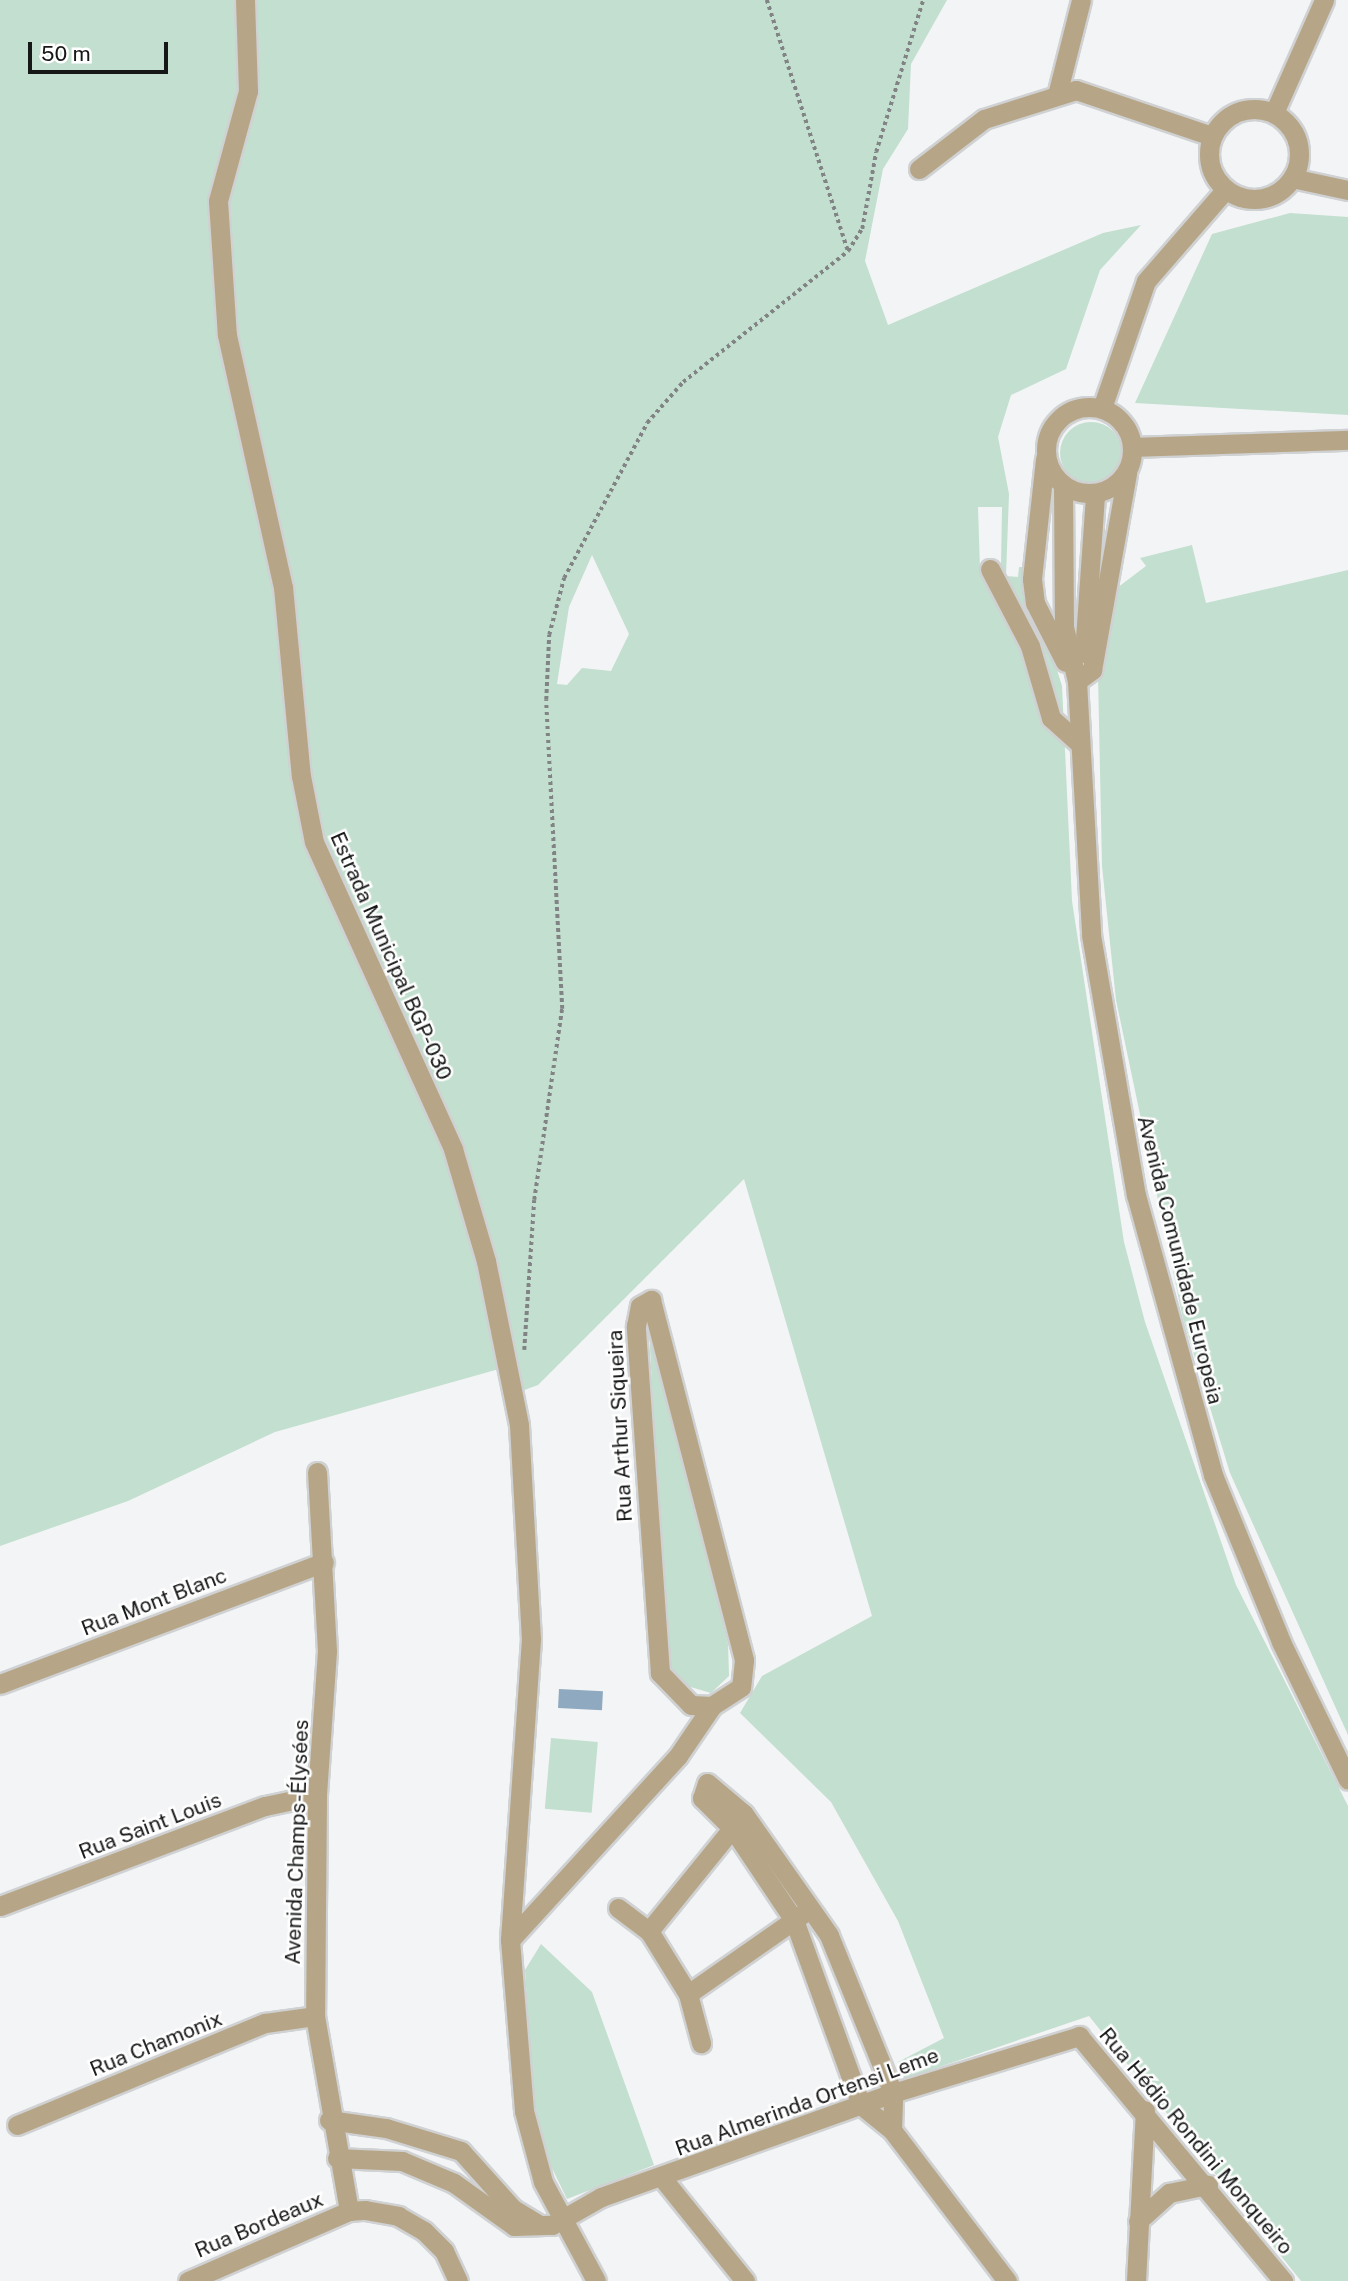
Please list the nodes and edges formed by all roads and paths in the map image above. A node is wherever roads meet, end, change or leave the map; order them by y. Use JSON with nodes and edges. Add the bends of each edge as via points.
{"nodes":[{"id":1,"x":245,"y":0,"type":"edge"},
{"id":2,"x":767,"y":0,"type":"edge"},
{"id":3,"x":923,"y":0,"type":"edge"},
{"id":4,"x":1081,"y":0,"type":"edge"},
{"id":5,"x":1324,"y":0,"type":"edge"},
{"id":6,"x":1057,"y":95,"type":"junction"},
{"id":7,"x":1274,"y":113,"type":"junction"},
{"id":8,"x":1212,"y":136,"type":"junction"},
{"id":9,"x":919,"y":169,"type":"dead end"},
{"id":10,"x":1292,"y":178,"type":"junction"},
{"id":11,"x":1225,"y":190,"type":"junction"},
{"id":12,"x":1348,"y":190,"type":"edge"},
{"id":13,"x":848,"y":251,"type":"junction"},
{"id":14,"x":1102,"y":408,"type":"junction"},
{"id":15,"x":1348,"y":440,"type":"edge"},
{"id":16,"x":1133,"y":447,"type":"junction"},
{"id":17,"x":1046,"y":455,"type":"junction"},
{"id":18,"x":1127,"y":471,"type":"junction"},
{"id":19,"x":1075,"y":493,"type":"junction"},
{"id":20,"x":1040,"y":520,"type":"junction"},
{"id":21,"x":990,"y":569,"type":"dead end"},
{"id":22,"x":1055,"y":627,"type":"junction"},
{"id":23,"x":1086,"y":643,"type":"junction"},
{"id":24,"x":1077,"y":681,"type":"junction"},
{"id":25,"x":1079,"y":743,"type":"junction"},
{"id":26,"x":523,"y":1360,"type":"dead end"},
{"id":27,"x":317,"y":1472,"type":"dead end"},
{"id":28,"x":324,"y":1562,"type":"junction"},
{"id":29,"x":0,"y":1684,"type":"edge"},
{"id":30,"x":712,"y":1706,"type":"junction"},
{"id":31,"x":1348,"y":1780,"type":"edge"},
{"id":32,"x":317,"y":1795,"type":"junction"},
{"id":33,"x":738,"y":1821,"type":"junction"},
{"id":34,"x":0,"y":1906,"type":"edge"},
{"id":35,"x":618,"y":1908,"type":"dead end"},
{"id":36,"x":810,"y":1908,"type":"junction"},
{"id":37,"x":794,"y":1920,"type":"junction"},
{"id":38,"x":649,"y":1931,"type":"junction"},
{"id":39,"x":510,"y":1940,"type":"junction"},
{"id":40,"x":688,"y":1993,"type":"junction"},
{"id":41,"x":855,"y":1999,"type":"junction"},
{"id":42,"x":827,"y":2009,"type":"junction"},
{"id":43,"x":315,"y":2016,"type":"junction"},
{"id":44,"x":1072,"y":2036,"type":"joint"},
{"id":45,"x":701,"y":2043,"type":"dead end"},
{"id":46,"x":893,"y":2092,"type":"junction"},
{"id":47,"x":861,"y":2105,"type":"junction"},
{"id":48,"x":1145,"y":2110,"type":"junction"},
{"id":49,"x":329,"y":2120,"type":"junction"},
{"id":50,"x":17,"y":2125,"type":"dead end"},
{"id":51,"x":892,"y":2130,"type":"junction"},
{"id":52,"x":337,"y":2158,"type":"junction"},
{"id":53,"x":663,"y":2179,"type":"junction"},
{"id":54,"x":1208,"y":2185,"type":"junction"},
{"id":55,"x":349,"y":2211,"type":"junction"},
{"id":56,"x":1138,"y":2221,"type":"junction"},
{"id":57,"x":565,"y":2222,"type":"junction"},
{"id":58,"x":538,"y":2224,"type":"junction"},
{"id":59,"x":188,"y":2281,"type":"edge"},
{"id":60,"x":458,"y":2281,"type":"edge"},
{"id":61,"x":596,"y":2281,"type":"edge"},
{"id":62,"x":745,"y":2281,"type":"edge"},
{"id":63,"x":1007,"y":2281,"type":"edge"},
{"id":64,"x":1136,"y":2281,"type":"edge"},
{"id":65,"x":1283,"y":2281,"type":"edge"}],
"edges":[{"from":1,"to":39,"type":"street","name":"Estrada Municipal BGP-030","via":[[248,91],[218,201],[225,308],[249,449],[284,587],[306,802],[314,842],[453,1149],[486,1261],[519,1425],[531,1639]]},
{"from":2,"to":13,"type":"path"},
{"from":3,"to":13,"type":"path","via":[[876,152],[862,229]]},
{"from":4,"to":6,"type":"street"},
{"from":5,"to":7,"type":"street"},
{"from":6,"to":8,"type":"street","via":[[1076,90]]},
{"from":6,"to":9,"type":"street","via":[[984,119]]},
{"from":7,"to":8,"type":"street","via":[[1238,113]]},
{"from":7,"to":10,"type":"street","via":[[1298,149]]},
{"from":8,"to":11,"type":"street","via":[[1211,170]]},
{"from":10,"to":11,"type":"street","via":[[1269,197],[1254,200]]},
{"from":10,"to":12,"type":"street"},
{"from":11,"to":14,"type":"street","via":[[1146,281]]},
{"from":13,"to":26,"type":"path","via":[[682,382],[648,423],[564,578],[549,635],[546,699],[562,1009],[534,1200]]},
{"from":14,"to":16,"type":"street","via":[[1124,423]]},
{"from":14,"to":17,"type":"street","via":[[1061,416]]},
{"from":15,"to":16,"type":"street"},
{"from":16,"to":18,"type":"street"},
{"from":17,"to":19,"type":"street"},
{"from":17,"to":20,"type":"street","name":"Avenida Comunidade Europeia"},
{"from":18,"to":19,"type":"street"},
{"from":18,"to":24,"type":"street","via":[[1092,670]]},
{"from":19,"to":20,"type":"street"},
{"from":19,"to":22,"type":"street","name":"Avenida Comunidade Europeia"},
{"from":19,"to":23,"type":"street","name":"Avenida Comunidade Europeia"},
{"from":20,"to":22,"type":"street","name":"Avenida Comunidade Europeia","via":[[1032,579]]},
{"from":21,"to":25,"type":"street","via":[[1030,646],[1051,718]]},
{"from":22,"to":23,"type":"street","via":[[1079,631]]},
{"from":22,"to":24,"type":"street","name":"Avenida Comunidade Europeia"},
{"from":23,"to":24,"type":"street","name":"Avenida Comunidade Europeia"},
{"from":24,"to":25,"type":"street","name":"Avenida Comunidade Europeia"},
{"from":25,"to":31,"type":"street","name":"Avenida Comunidade Europeia","via":[[1091,935],[1147,1241],[1213,1475],[1281,1642]]},
{"from":27,"to":28,"type":"street","name":"Avenida Champs-Élysées"},
{"from":28,"to":29,"type":"street","name":"Rua Mont Blanc"},
{"from":28,"to":32,"type":"street","name":"Avenida Champs-Élysées","via":[[327,1651]]},
{"from":30,"to":30,"type":"street","name":"Rua Arthur Siqueira","via":[[741,1687],[744,1660],[651,1300],[645,1301],[635,1326],[660,1673],[691,1705]]},
{"from":30,"to":39,"type":"street","name":"Rua Arthur Siqueira","via":[[678,1756]]},
{"from":32,"to":34,"type":"street","name":"Rua Saint Louis","via":[[265,1806]]},
{"from":32,"to":43,"type":"street","name":"Avenida Champs-Élysées"},
{"from":33,"to":36,"type":"street"},
{"from":33,"to":37,"type":"street"},
{"from":33,"to":38,"type":"street"},
{"from":35,"to":38,"type":"street"},
{"from":36,"to":37,"type":"street"},
{"from":36,"to":41,"type":"street","via":[[829,1935]]},
{"from":37,"to":40,"type":"street"},
{"from":37,"to":42,"type":"street"},
{"from":38,"to":40,"type":"street"},
{"from":39,"to":57,"type":"street","via":[[524,2110],[543,2182]]},
{"from":40,"to":45,"type":"street"},
{"from":41,"to":42,"type":"street"},
{"from":41,"to":46,"type":"street"},
{"from":42,"to":47,"type":"street"},
{"from":43,"to":49,"type":"street","name":"Avenida Champs-Élysées"},
{"from":43,"to":50,"type":"street","name":"Rua Chamonix","via":[[265,2023]]},
{"from":44,"to":46,"type":"street","name":"Rua Almerinda Ortensi Leme"},
{"from":44,"to":48,"type":"street","name":"Rua Hédio Rondini Monqueiro","via":[[1086,2040]]},
{"from":46,"to":47,"type":"street","name":"Rua Almerinda Ortensi Leme"},
{"from":46,"to":51,"type":"street"},
{"from":47,"to":51,"type":"street"},
{"from":47,"to":53,"type":"street","name":"Rua Almerinda Ortensi Leme"},
{"from":48,"to":54,"type":"street","name":"Rua Hédio Rondini Monqueiro"},
{"from":48,"to":56,"type":"street"},
{"from":49,"to":52,"type":"street","name":"Avenida Champs-Élysées"},
{"from":49,"to":58,"type":"street","via":[[386,2128],[461,2151],[513,2209]]},
{"from":51,"to":63,"type":"street"},
{"from":52,"to":55,"type":"street","name":"Avenida Champs-Élysées"},
{"from":52,"to":58,"type":"street","via":[[402,2161],[454,2183],[514,2226]]},
{"from":53,"to":57,"type":"street","name":"Rua Almerinda Ortensi Leme","via":[[601,2197]]},
{"from":53,"to":62,"type":"street"},
{"from":54,"to":56,"type":"street","via":[[1169,2193]]},
{"from":54,"to":65,"type":"street","name":"Rua Hédio Rondini Monqueiro"},
{"from":55,"to":59,"type":"street","name":"Rua Bordeaux"},
{"from":55,"to":60,"type":"street","via":[[382,2212],[411,2222],[444,2251]]},
{"from":56,"to":64,"type":"street"},
{"from":57,"to":58,"type":"street"},
{"from":57,"to":61,"type":"street"}]}
